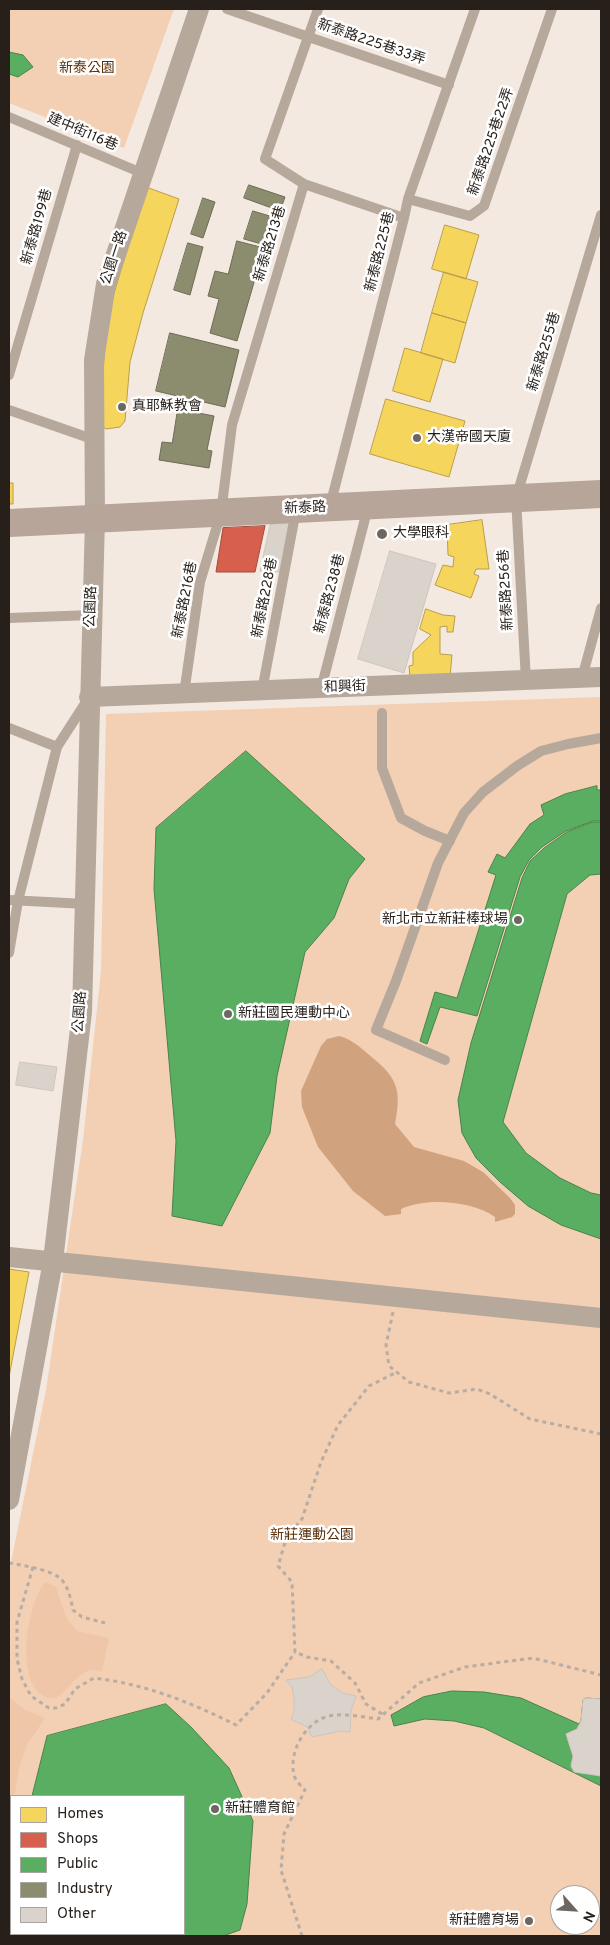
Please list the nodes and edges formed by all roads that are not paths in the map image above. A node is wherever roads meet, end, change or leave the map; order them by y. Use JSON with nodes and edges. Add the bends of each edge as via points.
{"nodes":[{"id":1,"x":199,"y":9,"type":"edge"},
{"id":2,"x":227,"y":9,"type":"edge"},
{"id":3,"x":318,"y":9,"type":"edge"},
{"id":4,"x":476,"y":9,"type":"edge"},
{"id":5,"x":552,"y":9,"type":"edge"},
{"id":6,"x":308,"y":36,"type":"junction"},
{"id":7,"x":449,"y":85,"type":"junction"},
{"id":8,"x":9,"y":118,"type":"edge"},
{"id":9,"x":77,"y":145,"type":"junction"},
{"id":10,"x":144,"y":174,"type":"junction"},
{"id":11,"x":304,"y":184,"type":"junction"},
{"id":12,"x":408,"y":199,"type":"junction"},
{"id":13,"x":601,"y":215,"type":"edge"},
{"id":14,"x":404,"y":218,"type":"junction"},
{"id":15,"x":9,"y":375,"type":"edge"},
{"id":16,"x":9,"y":410,"type":"edge"},
{"id":17,"x":95,"y":440,"type":"junction"},
{"id":18,"x":601,"y":494,"type":"edge"},
{"id":19,"x":516,"y":498,"type":"junction"},
{"id":20,"x":368,"y":506,"type":"junction"},
{"id":21,"x":330,"y":507,"type":"junction"},
{"id":22,"x":297,"y":509,"type":"junction"},
{"id":23,"x":221,"y":513,"type":"junction"},
{"id":24,"x":95,"y":519,"type":"junction"},
{"id":25,"x":9,"y":523,"type":"edge"},
{"id":26,"x":601,"y":608,"type":"edge"},
{"id":27,"x":92,"y":614,"type":"junction"},
{"id":28,"x":9,"y":618,"type":"edge"},
{"id":29,"x":592,"y":678,"type":"edge"},
{"id":30,"x":526,"y":681,"type":"junction"},
{"id":31,"x":321,"y":689,"type":"junction"},
{"id":32,"x":262,"y":691,"type":"junction"},
{"id":33,"x":184,"y":694,"type":"junction"},
{"id":34,"x":89,"y":697,"type":"junction"},
{"id":35,"x":382,"y":713,"type":"dead end"},
{"id":36,"x":9,"y":728,"type":"edge"},
{"id":37,"x":601,"y":738,"type":"edge"},
{"id":38,"x":56,"y":747,"type":"junction"},
{"id":39,"x":450,"y":841,"type":"junction"},
{"id":40,"x":13,"y":901,"type":"edge"},
{"id":41,"x":86,"y":904,"type":"junction"},
{"id":42,"x":9,"y":953,"type":"edge"},
{"id":43,"x":445,"y":1060,"type":"dead end"},
{"id":44,"x":9,"y":1257,"type":"edge"},
{"id":45,"x":53,"y":1261,"type":"junction"},
{"id":46,"x":601,"y":1318,"type":"edge"},
{"id":47,"x":9,"y":1500,"type":"edge"}],
"edges":[{"from":1,"to":10,"type":"street","name":"公園一路"},
{"from":2,"to":6,"type":"lane","name":"新泰路225巷33弄"},
{"from":3,"to":6,"type":"lane"},
{"from":4,"to":7,"type":"lane","name":"新泰路225巷"},
{"from":5,"to":12,"type":"lane","name":"新泰路225巷22弄","via":[[484,206],[470,216]]},
{"from":6,"to":7,"type":"lane","name":"新泰路225巷33弄"},
{"from":6,"to":11,"type":"lane","via":[[265,158]]},
{"from":7,"to":12,"type":"lane","name":"新泰路225巷"},
{"from":8,"to":9,"type":"lane","name":"建中街116巷"},
{"from":9,"to":10,"type":"lane","name":"建中街116巷"},
{"from":9,"to":15,"type":"lane","name":"新泰路199巷"},
{"from":10,"to":17,"type":"street","name":"公園一路","via":[[106,284],[94,360]]},
{"from":11,"to":14,"type":"lane"},
{"from":11,"to":23,"type":"lane","name":"新泰路213巷","via":[[232,425]]},
{"from":12,"to":14,"type":"lane","name":"新泰路225巷"},
{"from":13,"to":19,"type":"lane","name":"新泰路255巷"},
{"from":14,"to":21,"type":"lane","name":"新泰路225巷"},
{"from":16,"to":17,"type":"lane"},
{"from":17,"to":24,"type":"street","name":"公園一路"},
{"from":18,"to":19,"type":"main road","name":"新泰路"},
{"from":19,"to":20,"type":"main road","name":"新泰路"},
{"from":19,"to":30,"type":"lane","name":"新泰路256巷"},
{"from":20,"to":21,"type":"main road","name":"新泰路"},
{"from":20,"to":31,"type":"lane","name":"新泰路238巷"},
{"from":21,"to":22,"type":"main road","name":"新泰路"},
{"from":22,"to":23,"type":"main road","name":"新泰路"},
{"from":22,"to":32,"type":"lane","name":"新泰路228巷"},
{"from":23,"to":24,"type":"main road","name":"新泰路"},
{"from":23,"to":33,"type":"lane","name":"新泰路216巷","via":[[200,582]]},
{"from":24,"to":25,"type":"main road","name":"新泰路"},
{"from":24,"to":27,"type":"street","name":"公園路"},
{"from":26,"to":29,"type":"lane"},
{"from":27,"to":28,"type":"lane"},
{"from":27,"to":34,"type":"street","name":"公園路"},
{"from":29,"to":30,"type":"street","name":"和興街"},
{"from":30,"to":31,"type":"street","name":"和興街"},
{"from":31,"to":32,"type":"street","name":"和興街"},
{"from":32,"to":33,"type":"street","name":"和興街"},
{"from":33,"to":34,"type":"street","name":"和興街"},
{"from":34,"to":38,"type":"lane"},
{"from":34,"to":41,"type":"street","name":"公園路"},
{"from":35,"to":39,"type":"lane","via":[[382,768],[401,818]]},
{"from":36,"to":38,"type":"lane"},
{"from":37,"to":39,"type":"lane","via":[[541,751],[517,766],[483,792],[464,814]]},
{"from":38,"to":40,"type":"lane"},
{"from":39,"to":43,"type":"lane","via":[[438,864],[376,1030]]},
{"from":40,"to":41,"type":"lane"},
{"from":40,"to":42,"type":"lane"},
{"from":41,"to":45,"type":"street","name":"公園路","via":[[82,1012]]},
{"from":44,"to":45,"type":"street"},
{"from":45,"to":46,"type":"street"},
{"from":45,"to":47,"type":"street","name":"公園路"}]}
